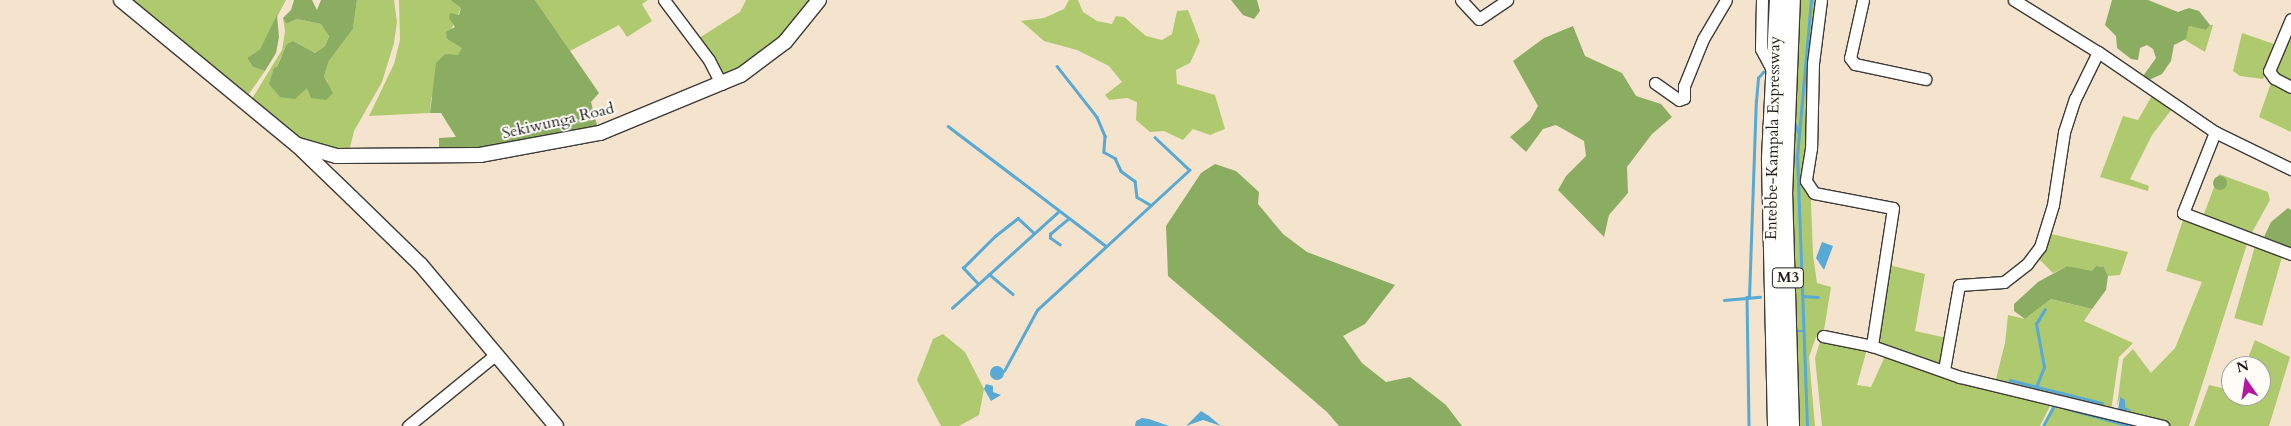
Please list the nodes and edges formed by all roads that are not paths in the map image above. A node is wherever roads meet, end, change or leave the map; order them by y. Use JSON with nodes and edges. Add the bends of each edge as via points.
{"nodes":[{"id":1,"x":121,"y":0,"type":"edge"},
{"id":2,"x":664,"y":0,"type":"edge"},
{"id":3,"x":819,"y":0,"type":"edge"},
{"id":4,"x":1461,"y":0,"type":"edge"},
{"id":5,"x":1507,"y":0,"type":"edge"},
{"id":6,"x":1726,"y":0,"type":"edge"},
{"id":7,"x":1762,"y":0,"type":"edge"},
{"id":8,"x":1778,"y":0,"type":"edge"},
{"id":9,"x":1792,"y":0,"type":"edge"},
{"id":10,"x":1821,"y":0,"type":"edge"},
{"id":11,"x":1863,"y":0,"type":"edge"},
{"id":12,"x":2014,"y":0,"type":"edge"},
{"id":13,"x":2291,"y":20,"type":"edge"},
{"id":14,"x":2098,"y":52,"type":"junction"},
{"id":15,"x":1773,"y":72,"type":"junction"},
{"id":16,"x":1925,"y":79,"type":"dead end"},
{"id":17,"x":1656,"y":83,"type":"dead end"},
{"id":18,"x":721,"y":84,"type":"junction"},
{"id":19,"x":2291,"y":87,"type":"edge"},
{"id":20,"x":2215,"y":132,"type":"junction"},
{"id":21,"x":296,"y":145,"type":"junction"},
{"id":22,"x":344,"y":156,"type":"junction"},
{"id":23,"x":2291,"y":169,"type":"edge"},
{"id":24,"x":338,"y":184,"type":"junction"},
{"id":25,"x":2291,"y":254,"type":"edge"},
{"id":26,"x":1823,"y":336,"type":"dead end"},
{"id":27,"x":1872,"y":346,"type":"junction"},
{"id":28,"x":495,"y":355,"type":"junction"},
{"id":29,"x":1944,"y":370,"type":"junction"},
{"id":30,"x":408,"y":426,"type":"edge"},
{"id":31,"x":556,"y":426,"type":"edge"},
{"id":32,"x":1776,"y":426,"type":"edge"},
{"id":33,"x":1791,"y":426,"type":"edge"},
{"id":34,"x":2163,"y":426,"type":"edge"}],
"edges":[{"from":1,"to":21,"type":"main road"},
{"from":2,"to":18,"type":"street","via":[[709,60]]},
{"from":3,"to":18,"type":"main road","name":"Sekiwunga Road","via":[[785,42],[742,75]]},
{"from":4,"to":5,"type":"street","via":[[1479,19]]},
{"from":6,"to":17,"type":"street","via":[[1703,38],[1684,86],[1684,98],[1679,100]]},
{"from":7,"to":15,"type":"street","via":[[1761,49]]},
{"from":8,"to":15,"type":"highway","name":"Entebbe-Kampala Expressway","number":"M3"},
{"from":9,"to":33,"type":"highway","name":"Entebbe-Kampala Expressway","number":"M3","via":[[1784,196]]},
{"from":10,"to":27,"type":"street","via":[[1813,63],[1811,148],[1806,184],[1814,192],[1893,208]]},
{"from":11,"to":16,"type":"street","via":[[1850,58],[1855,64]]},
{"from":12,"to":14,"type":"street"},
{"from":13,"to":19,"type":"street","via":[[2269,71],[2274,78]]},
{"from":14,"to":20,"type":"street"},
{"from":14,"to":29,"type":"street","via":[[2074,99],[2064,132],[2053,205],[2040,247],[2027,264],[2004,282],[1959,285]]},
{"from":15,"to":32,"type":"highway","name":"Entebbe-Kampala Expressway","number":"M3","via":[[1770,158]]},
{"from":18,"to":22,"type":"main road","name":"Sekiwunga Road","via":[[600,132],[545,144],[480,155]]},
{"from":20,"to":23,"type":"street"},
{"from":20,"to":25,"type":"street","via":[[2183,214]]},
{"from":21,"to":22,"type":"main road","name":"Sekiwunga Road"},
{"from":21,"to":24,"type":"main road"},
{"from":22,"to":24,"type":"main road","via":[[336,165]]},
{"from":24,"to":28,"type":"main road","via":[[421,265]]},
{"from":26,"to":27,"type":"street"},
{"from":27,"to":29,"type":"street"},
{"from":28,"to":30,"type":"street"},
{"from":28,"to":31,"type":"main road"},
{"from":29,"to":34,"type":"street","via":[[1960,377]]}]}
